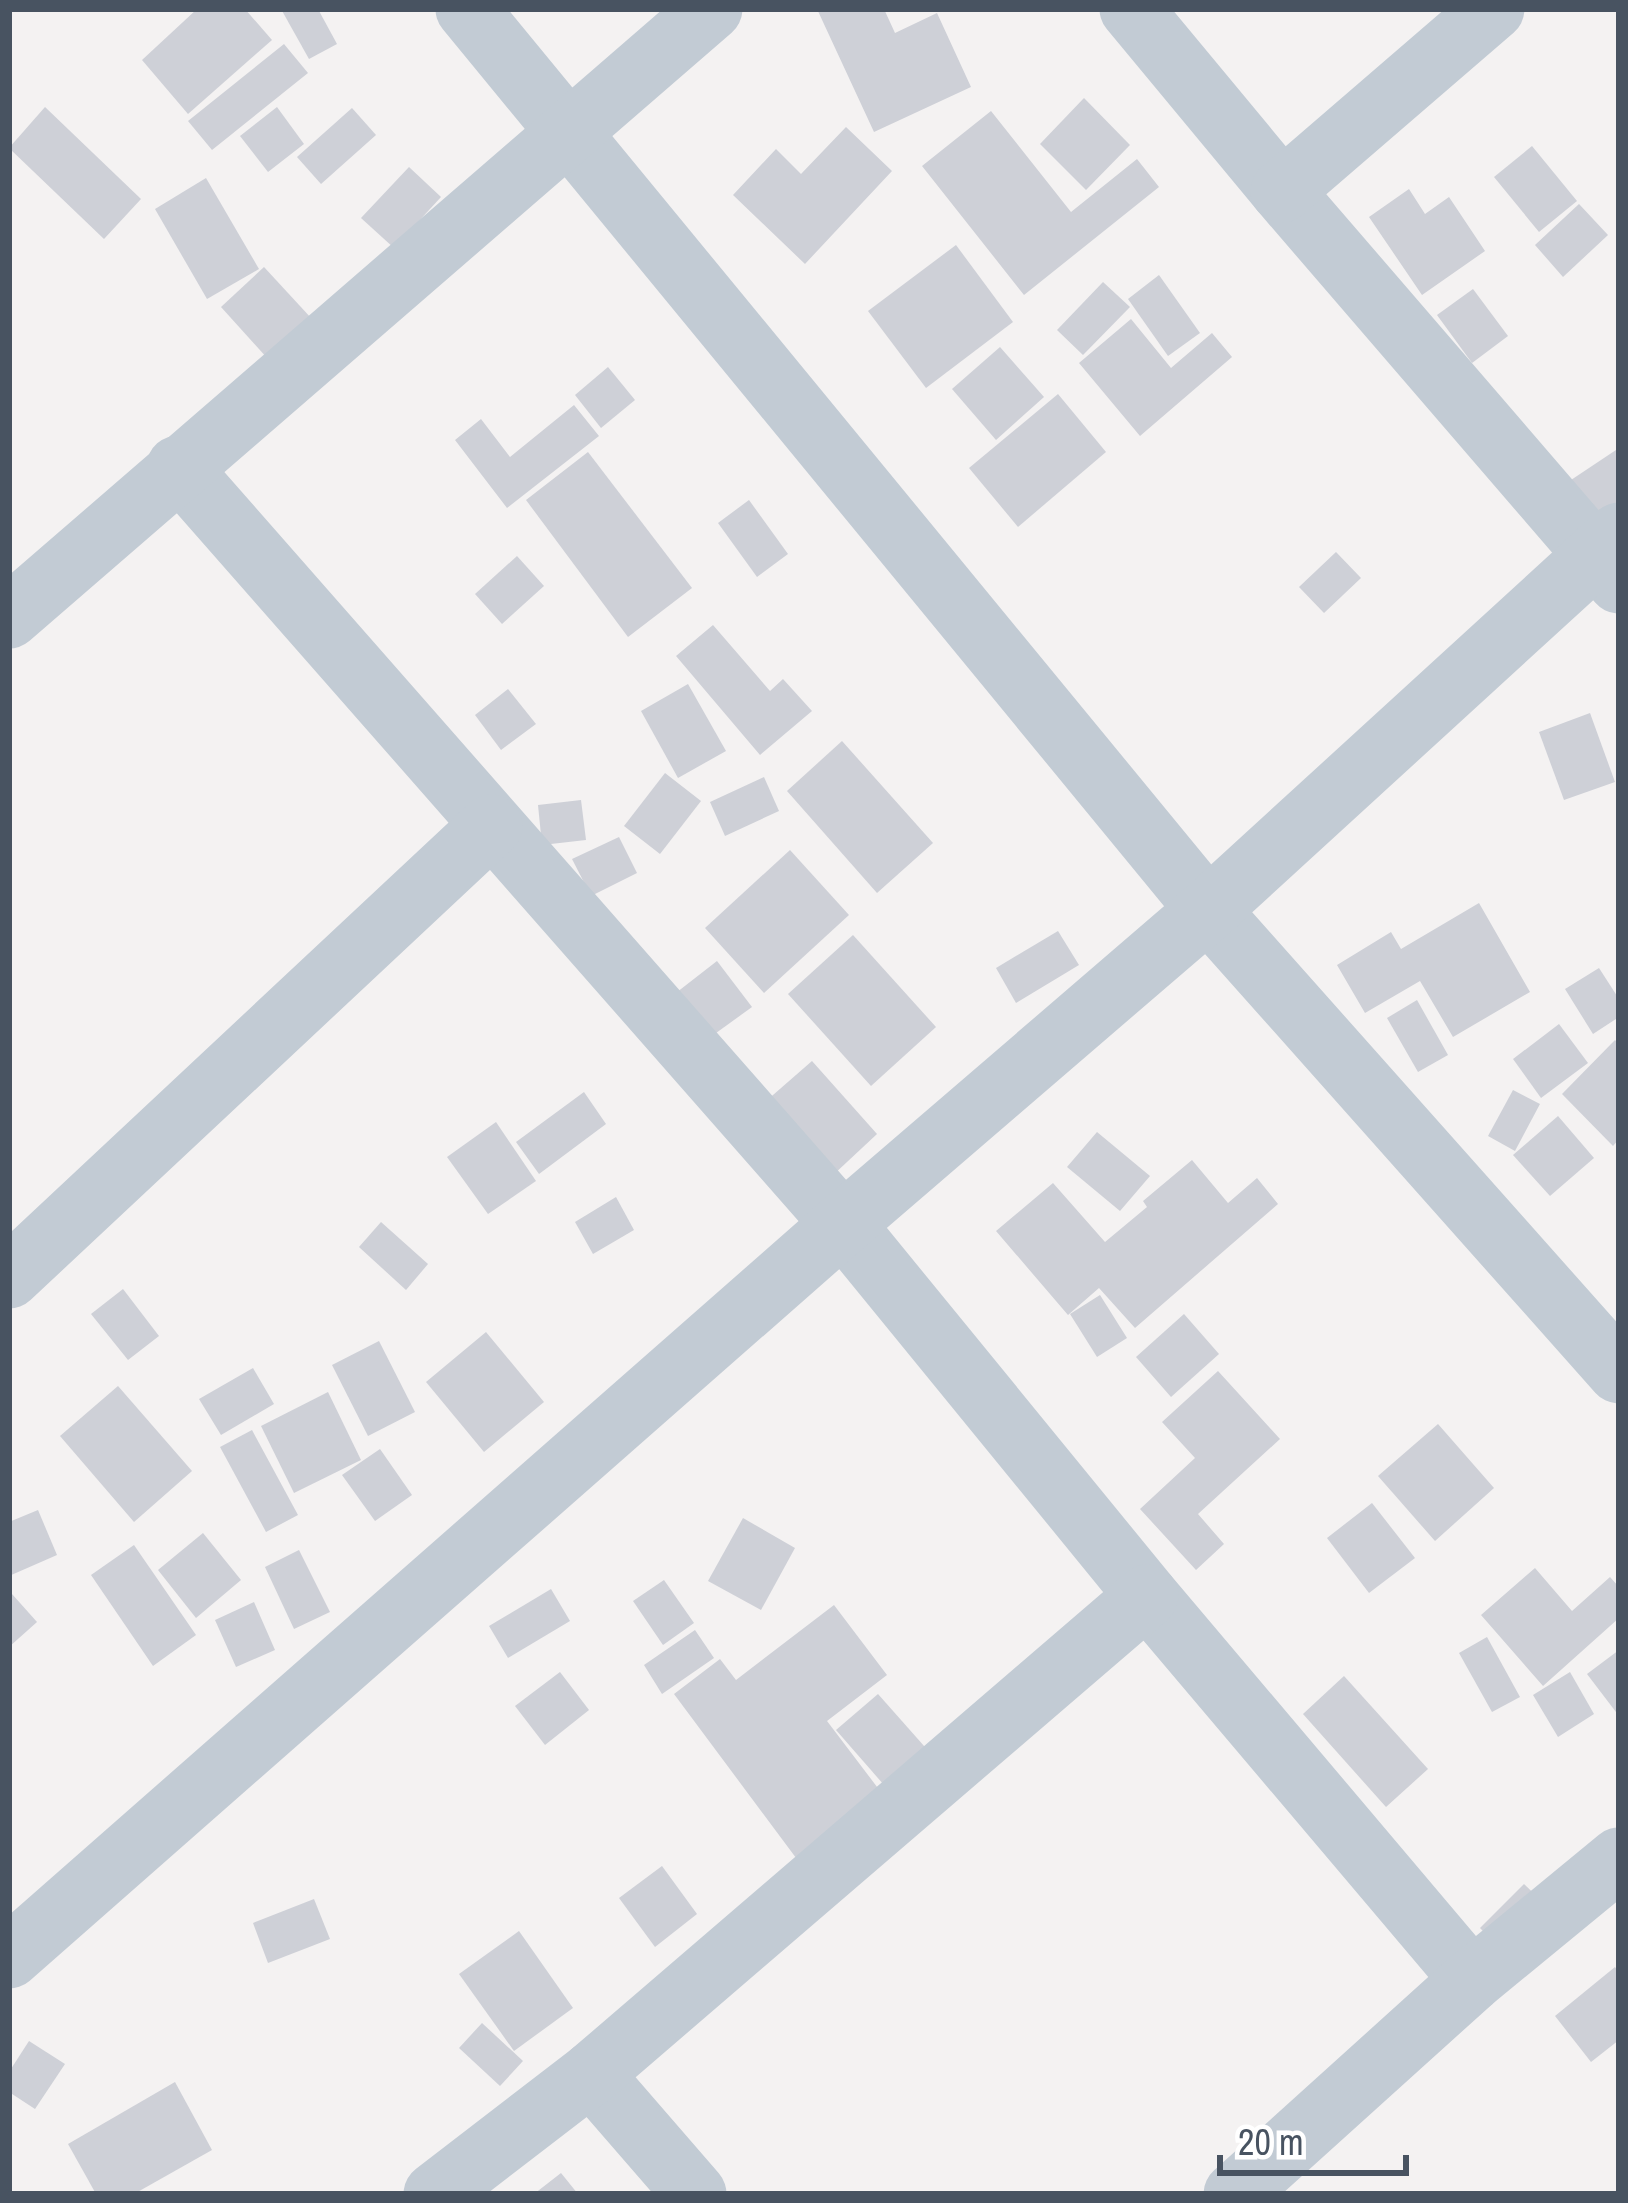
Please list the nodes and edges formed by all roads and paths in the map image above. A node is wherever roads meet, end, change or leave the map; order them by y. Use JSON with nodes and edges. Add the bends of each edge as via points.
{"nodes":[{"id":1,"x":467,"y":9,"type":"edge"},
{"id":2,"x":711,"y":9,"type":"edge"},
{"id":3,"x":1131,"y":9,"type":"edge"},
{"id":4,"x":1492,"y":9,"type":"edge"},
{"id":5,"x":567,"y":131,"type":"junction"},
{"id":6,"x":1282,"y":191,"type":"junction"},
{"id":7,"x":178,"y":467,"type":"junction"},
{"id":8,"x":1611,"y":557,"type":"edge"},
{"id":9,"x":9,"y":617,"type":"edge"},
{"id":10,"x":491,"y":826,"type":"junction"},
{"id":11,"x":1208,"y":910,"type":"junction"},
{"id":12,"x":843,"y":1224,"type":"junction"},
{"id":13,"x":9,"y":1276,"type":"edge"},
{"id":14,"x":1619,"y":1372,"type":"edge"},
{"id":15,"x":1147,"y":1596,"type":"junction"},
{"id":16,"x":1619,"y":1859,"type":"edge"},
{"id":17,"x":9,"y":1957,"type":"edge"},
{"id":18,"x":1472,"y":1980,"type":"junction"},
{"id":19,"x":591,"y":2074,"type":"junction"},
{"id":20,"x":435,"y":2194,"type":"edge"},
{"id":21,"x":695,"y":2194,"type":"edge"},
{"id":22,"x":1235,"y":2194,"type":"edge"}],
"edges":[{"from":1,"to":5,"type":"street"},
{"from":2,"to":5,"type":"street"},
{"from":3,"to":6,"type":"street"},
{"from":4,"to":6,"type":"street"},
{"from":5,"to":7,"type":"street"},
{"from":5,"to":11,"type":"street"},
{"from":6,"to":8,"type":"street"},
{"from":7,"to":9,"type":"street"},
{"from":7,"to":10,"type":"street"},
{"from":8,"to":11,"type":"street"},
{"from":10,"to":12,"type":"street"},
{"from":10,"to":13,"type":"street"},
{"from":11,"to":12,"type":"street"},
{"from":11,"to":14,"type":"street"},
{"from":12,"to":15,"type":"street"},
{"from":12,"to":17,"type":"street"},
{"from":15,"to":18,"type":"street"},
{"from":15,"to":19,"type":"street"},
{"from":16,"to":18,"type":"street"},
{"from":18,"to":22,"type":"street"},
{"from":19,"to":20,"type":"street"},
{"from":19,"to":21,"type":"street"}]}
